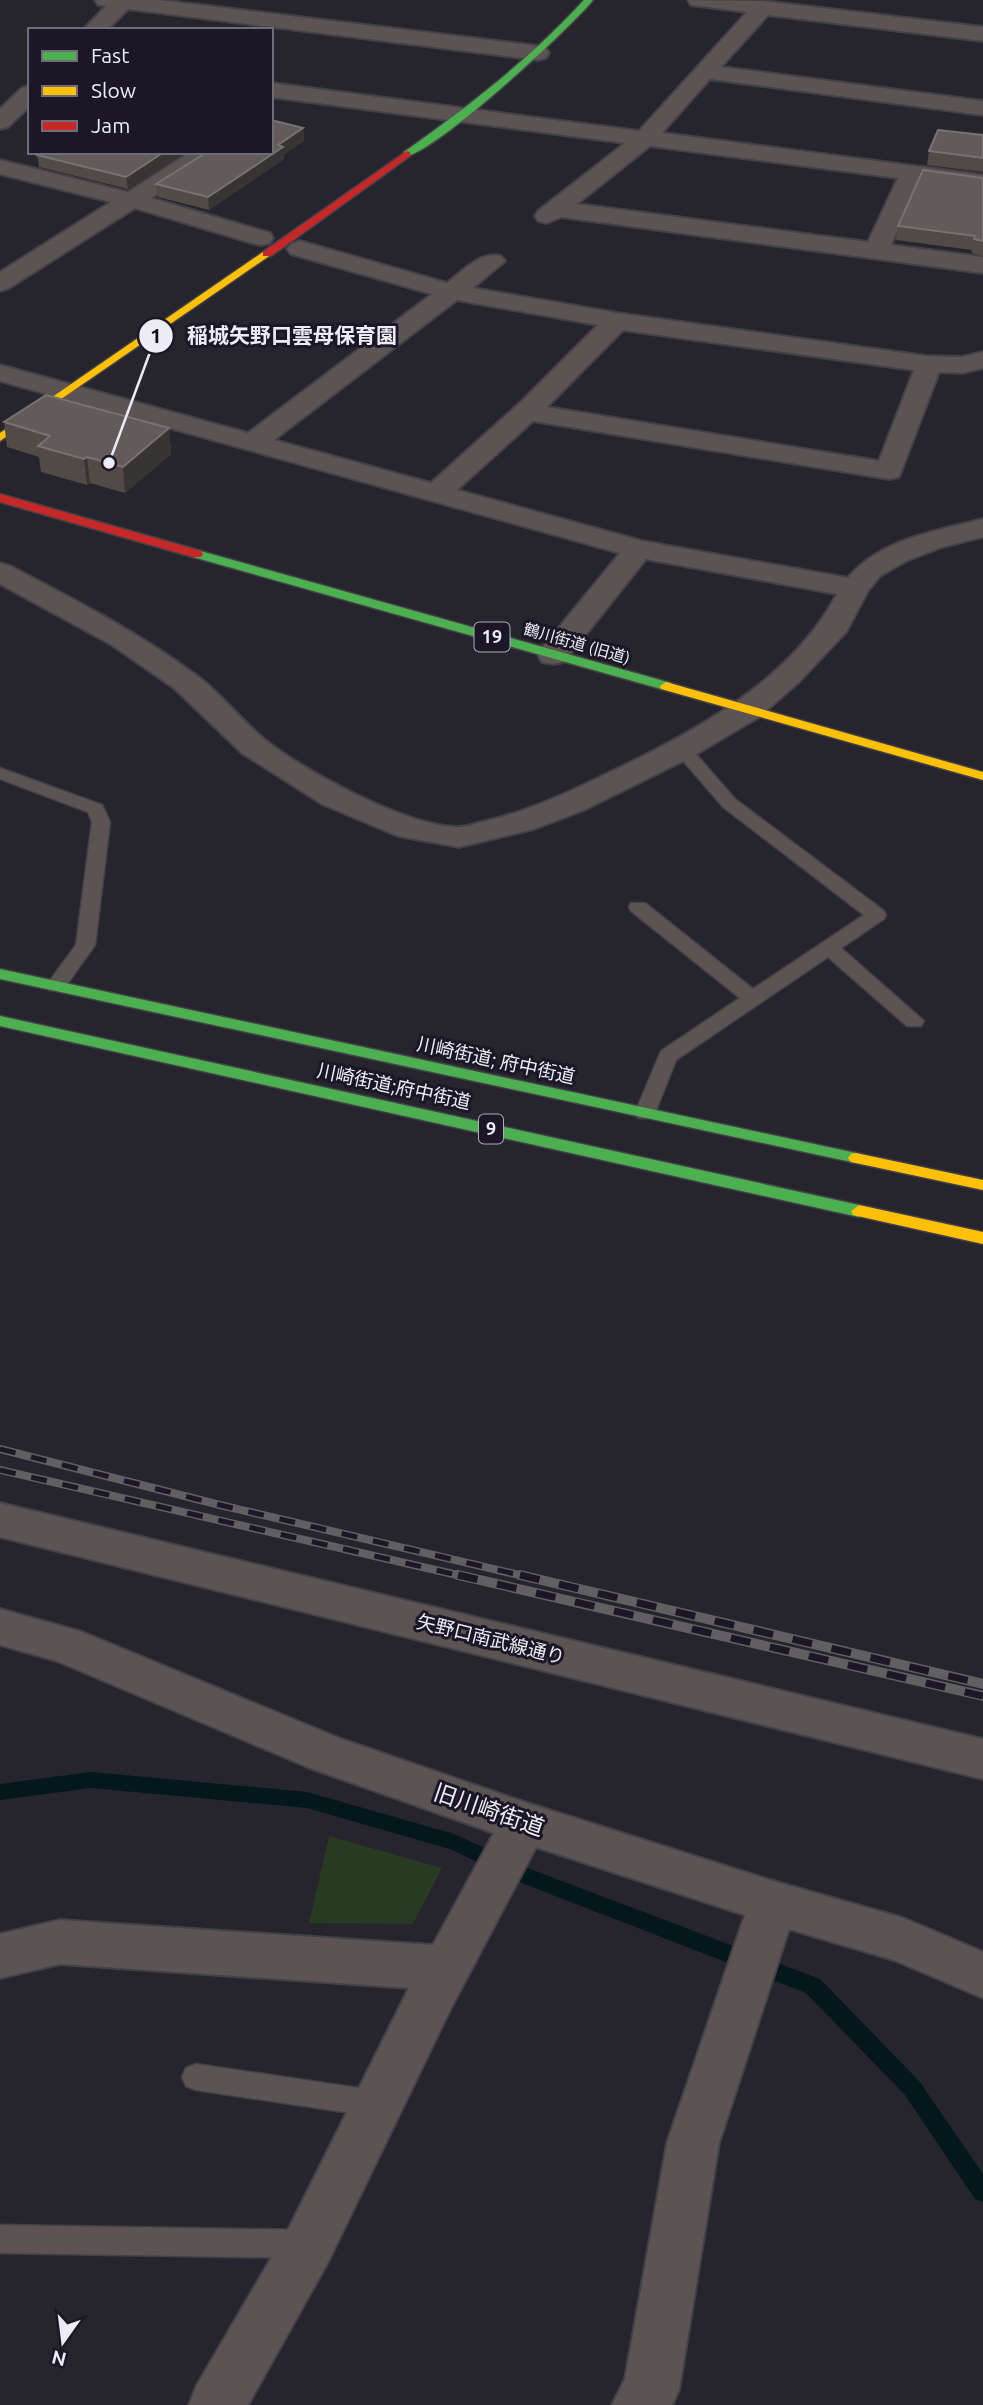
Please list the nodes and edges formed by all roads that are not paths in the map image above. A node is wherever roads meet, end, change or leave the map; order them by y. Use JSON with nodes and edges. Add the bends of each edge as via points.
{"nodes":[{"id":1,"x":589,"y":0,"type":"edge"},
{"id":2,"x":708,"y":0,"type":"edge"},
{"id":3,"x":846,"y":0,"type":"edge"},
{"id":4,"x":114,"y":1,"type":"edge"},
{"id":5,"x":763,"y":7,"type":"junction"},
{"id":6,"x":983,"y":16,"type":"edge"},
{"id":7,"x":95,"y":28,"type":"edge"},
{"id":8,"x":983,"y":34,"type":"edge"},
{"id":9,"x":538,"y":53,"type":"junction"},
{"id":10,"x":707,"y":72,"type":"junction"},
{"id":11,"x":273,"y":90,"type":"edge"},
{"id":12,"x":299,"y":94,"type":"junction"},
{"id":13,"x":28,"y":95,"type":"edge"},
{"id":14,"x":983,"y":108,"type":"edge"},
{"id":15,"x":273,"y":110,"type":"edge"},
{"id":16,"x":461,"y":114,"type":"junction"},
{"id":17,"x":0,"y":122,"type":"edge"},
{"id":18,"x":643,"y":139,"type":"junction"},
{"id":19,"x":204,"y":154,"type":"edge"},
{"id":20,"x":0,"y":167,"type":"edge"},
{"id":21,"x":912,"y":173,"type":"junction"},
{"id":22,"x":983,"y":182,"type":"edge"},
{"id":23,"x":132,"y":200,"type":"junction"},
{"id":24,"x":261,"y":238,"type":"dead end"},
{"id":25,"x":300,"y":249,"type":"dead end"},
{"id":26,"x":876,"y":251,"type":"junction"},
{"id":27,"x":492,"y":261,"type":"dead end"},
{"id":28,"x":983,"y":265,"type":"edge"},
{"id":29,"x":0,"y":284,"type":"edge"},
{"id":30,"x":449,"y":291,"type":"junction"},
{"id":31,"x":617,"y":321,"type":"junction"},
{"id":32,"x":983,"y":360,"type":"edge"},
{"id":33,"x":926,"y":364,"type":"junction"},
{"id":34,"x":0,"y":373,"type":"edge"},
{"id":35,"x":68,"y":392,"type":"junction"},
{"id":36,"x":528,"y":412,"type":"junction"},
{"id":37,"x":0,"y":438,"type":"edge"},
{"id":38,"x":253,"y":442,"type":"junction"},
{"id":39,"x":436,"y":494,"type":"junction"},
{"id":40,"x":0,"y":498,"type":"edge"},
{"id":41,"x":983,"y":528,"type":"edge"},
{"id":42,"x":639,"y":549,"type":"junction"},
{"id":43,"x":0,"y":572,"type":"edge"},
{"id":44,"x":855,"y":588,"type":"junction"},
{"id":45,"x":553,"y":655,"type":"junction"},
{"id":46,"x":748,"y":710,"type":"junction"},
{"id":47,"x":682,"y":749,"type":"junction"},
{"id":48,"x":0,"y":773,"type":"edge"},
{"id":49,"x":983,"y":776,"type":"edge"},
{"id":50,"x":638,"y":907,"type":"dead end"},
{"id":51,"x":831,"y":949,"type":"junction"},
{"id":52,"x":0,"y":974,"type":"edge"},
{"id":53,"x":56,"y":986,"type":"junction"},
{"id":54,"x":754,"y":1000,"type":"junction"},
{"id":55,"x":0,"y":1021,"type":"edge"},
{"id":56,"x":914,"y":1021,"type":"dead end"},
{"id":57,"x":645,"y":1113,"type":"junction"},
{"id":58,"x":983,"y":1185,"type":"edge"},
{"id":59,"x":983,"y":1238,"type":"edge"},
{"id":60,"x":0,"y":1520,"type":"edge"},
{"id":61,"x":0,"y":1627,"type":"edge"},
{"id":62,"x":983,"y":1759,"type":"edge"},
{"id":63,"x":524,"y":1824,"type":"junction"},
{"id":64,"x":773,"y":1903,"type":"junction"},
{"id":65,"x":0,"y":1956,"type":"edge"},
{"id":66,"x":445,"y":1968,"type":"junction"},
{"id":67,"x":983,"y":1976,"type":"edge"},
{"id":68,"x":196,"y":2077,"type":"dead end"},
{"id":69,"x":378,"y":2104,"type":"junction"},
{"id":70,"x":0,"y":2239,"type":"edge"},
{"id":71,"x":309,"y":2244,"type":"junction"},
{"id":72,"x":653,"y":2400,"type":"edge"},
{"id":73,"x":217,"y":2405,"type":"edge"}],
"edges":[{"from":1,"to":9,"type":"main road"},
{"from":2,"to":5,"type":"street"},
{"from":3,"to":6,"type":"street"},
{"from":4,"to":7,"type":"street"},
{"from":4,"to":9,"type":"street"},
{"from":5,"to":8,"type":"street"},
{"from":5,"to":10,"type":"street"},
{"from":9,"to":16,"type":"main road"},
{"from":10,"to":14,"type":"street"},
{"from":10,"to":18,"type":"street"},
{"from":11,"to":12,"type":"street"},
{"from":12,"to":15,"type":"street"},
{"from":12,"to":16,"type":"street"},
{"from":13,"to":17,"type":"street"},
{"from":16,"to":18,"type":"street"},
{"from":16,"to":35,"type":"main road"},
{"from":18,"to":21,"type":"street"},
{"from":18,"to":26,"type":"street","via":[[552,213]]},
{"from":19,"to":23,"type":"street"},
{"from":20,"to":23,"type":"street"},
{"from":21,"to":22,"type":"street"},
{"from":21,"to":26,"type":"street"},
{"from":23,"to":24,"type":"street"},
{"from":23,"to":29,"type":"street"},
{"from":25,"to":30,"type":"street"},
{"from":26,"to":28,"type":"street"},
{"from":27,"to":30,"type":"street"},
{"from":30,"to":31,"type":"street"},
{"from":30,"to":38,"type":"street"},
{"from":31,"to":33,"type":"street"},
{"from":31,"to":36,"type":"street"},
{"from":32,"to":33,"type":"street","via":[[962,365]]},
{"from":33,"to":36,"type":"street","via":[[889,471]]},
{"from":34,"to":35,"type":"street"},
{"from":35,"to":37,"type":"main road"},
{"from":35,"to":38,"type":"street"},
{"from":36,"to":39,"type":"street"},
{"from":38,"to":39,"type":"street"},
{"from":39,"to":42,"type":"street"},
{"from":40,"to":45,"type":"main road","name":"鶴川街道 (旧道)","number":"19"},
{"from":41,"to":44,"type":"street","via":[[896,555],[870,570]]},
{"from":42,"to":44,"type":"street"},
{"from":42,"to":45,"type":"street"},
{"from":43,"to":47,"type":"street","via":[[123,639],[185,681],[253,746],[334,797],[410,829],[459,837],[522,822]]},
{"from":44,"to":46,"type":"street","via":[[835,626]]},
{"from":45,"to":46,"type":"main road","name":"鶴川街道 (旧道)","number":"19"},
{"from":46,"to":47,"type":"street"},
{"from":46,"to":49,"type":"main road","name":"鶴川街道 (旧道)","number":"19"},
{"from":47,"to":51,"type":"lane","via":[[729,803],[877,915]]},
{"from":48,"to":53,"type":"lane","via":[[96,809],[101,822],[85,945]]},
{"from":50,"to":54,"type":"lane"},
{"from":51,"to":54,"type":"lane"},
{"from":51,"to":56,"type":"lane"},
{"from":52,"to":53,"type":"main road","name":"川崎街道; 府中街道"},
{"from":53,"to":57,"type":"main road","name":"川崎街道; 府中街道"},
{"from":54,"to":57,"type":"lane","via":[[668,1056]]},
{"from":55,"to":59,"type":"main road","name":"川崎街道;府中街道","number":"9"},
{"from":57,"to":58,"type":"main road","name":"川崎街道; 府中街道"},
{"from":60,"to":62,"type":"street","name":"矢野口南武線通り"},
{"from":61,"to":63,"type":"street","name":"旧川崎街道","via":[[66,1645],[326,1754]]},
{"from":63,"to":64,"type":"street","name":"旧川崎街道"},
{"from":63,"to":66,"type":"street"},
{"from":64,"to":67,"type":"street","name":"旧川崎街道","via":[[903,1940]]},
{"from":64,"to":72,"type":"street","via":[[693,2143]]},
{"from":65,"to":66,"type":"street","via":[[60,1942]]},
{"from":66,"to":69,"type":"street"},
{"from":68,"to":69,"type":"lane"},
{"from":69,"to":71,"type":"street"},
{"from":70,"to":71,"type":"lane"},
{"from":71,"to":73,"type":"street"}]}
